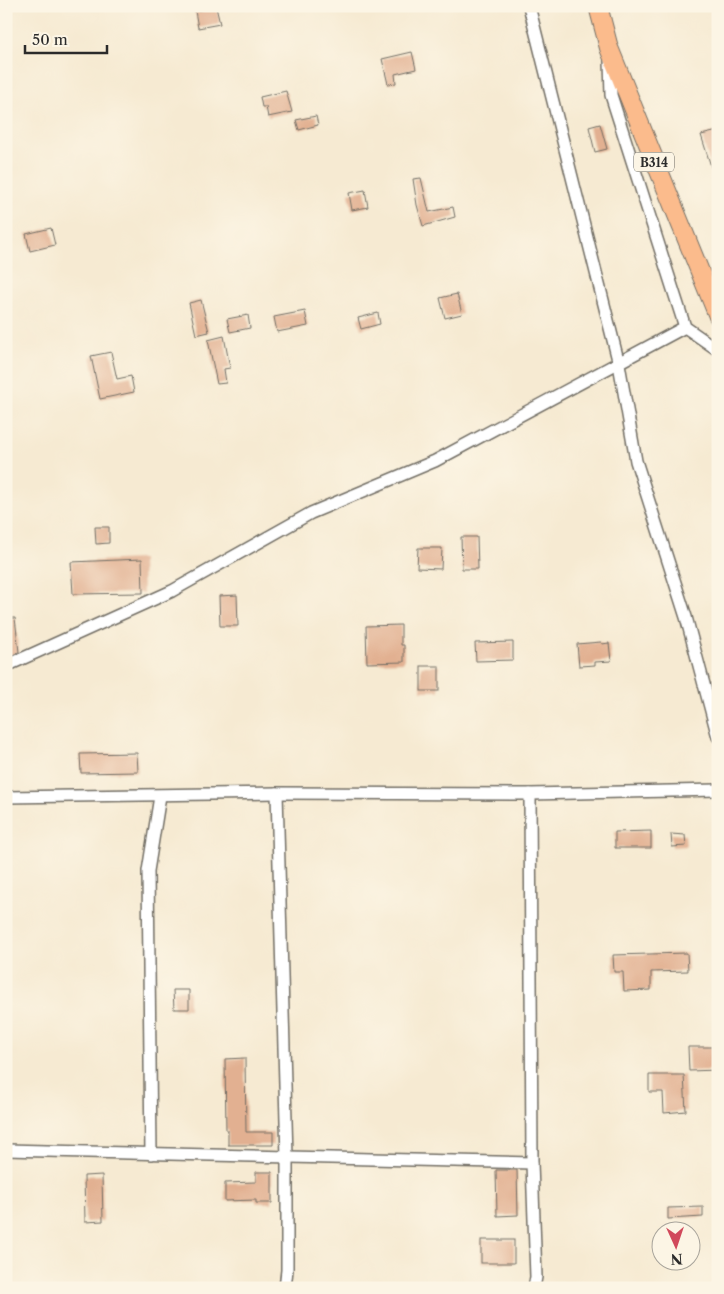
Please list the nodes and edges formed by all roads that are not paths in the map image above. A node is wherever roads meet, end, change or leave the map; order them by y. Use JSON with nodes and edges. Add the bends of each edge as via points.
{"nodes":[{"id":1,"x":530,"y":6,"type":"edge"},
{"id":2,"x":598,"y":6,"type":"edge"},
{"id":3,"x":609,"y":48,"type":"junction"},
{"id":4,"x":718,"y":316,"type":"edge"},
{"id":5,"x":685,"y":328,"type":"junction"},
{"id":6,"x":718,"y":350,"type":"edge"},
{"id":7,"x":619,"y":364,"type":"junction"},
{"id":8,"x":6,"y":666,"type":"edge"},
{"id":9,"x":718,"y":736,"type":"edge"},
{"id":10,"x":718,"y":790,"type":"edge"},
{"id":11,"x":277,"y":793,"type":"junction"},
{"id":12,"x":530,"y":794,"type":"junction"},
{"id":13,"x":160,"y":796,"type":"junction"},
{"id":14,"x":6,"y":797,"type":"edge"},
{"id":15,"x":6,"y":1150,"type":"edge"},
{"id":16,"x":151,"y":1154,"type":"junction"},
{"id":17,"x":288,"y":1157,"type":"junction"},
{"id":18,"x":532,"y":1163,"type":"junction"},
{"id":19,"x":286,"y":1288,"type":"edge"},
{"id":20,"x":534,"y":1288,"type":"edge"}],
"edges":[{"from":1,"to":7,"type":"street"},
{"from":2,"to":3,"type":"main road","number":"B314"},
{"from":3,"to":4,"type":"main road","number":"B314"},
{"from":3,"to":5,"type":"street","via":[[611,95]]},
{"from":5,"to":6,"type":"street"},
{"from":5,"to":7,"type":"street"},
{"from":7,"to":8,"type":"street","via":[[435,461],[312,513],[172,591]]},
{"from":7,"to":9,"type":"street","via":[[636,461],[686,616]]},
{"from":10,"to":12,"type":"street"},
{"from":11,"to":12,"type":"street"},
{"from":11,"to":13,"type":"street"},
{"from":11,"to":17,"type":"street"},
{"from":12,"to":18,"type":"street"},
{"from":13,"to":14,"type":"street"},
{"from":13,"to":16,"type":"street","via":[[148,871]]},
{"from":15,"to":16,"type":"street"},
{"from":16,"to":17,"type":"street"},
{"from":17,"to":18,"type":"street"},
{"from":17,"to":19,"type":"street"},
{"from":18,"to":20,"type":"street"}]}
